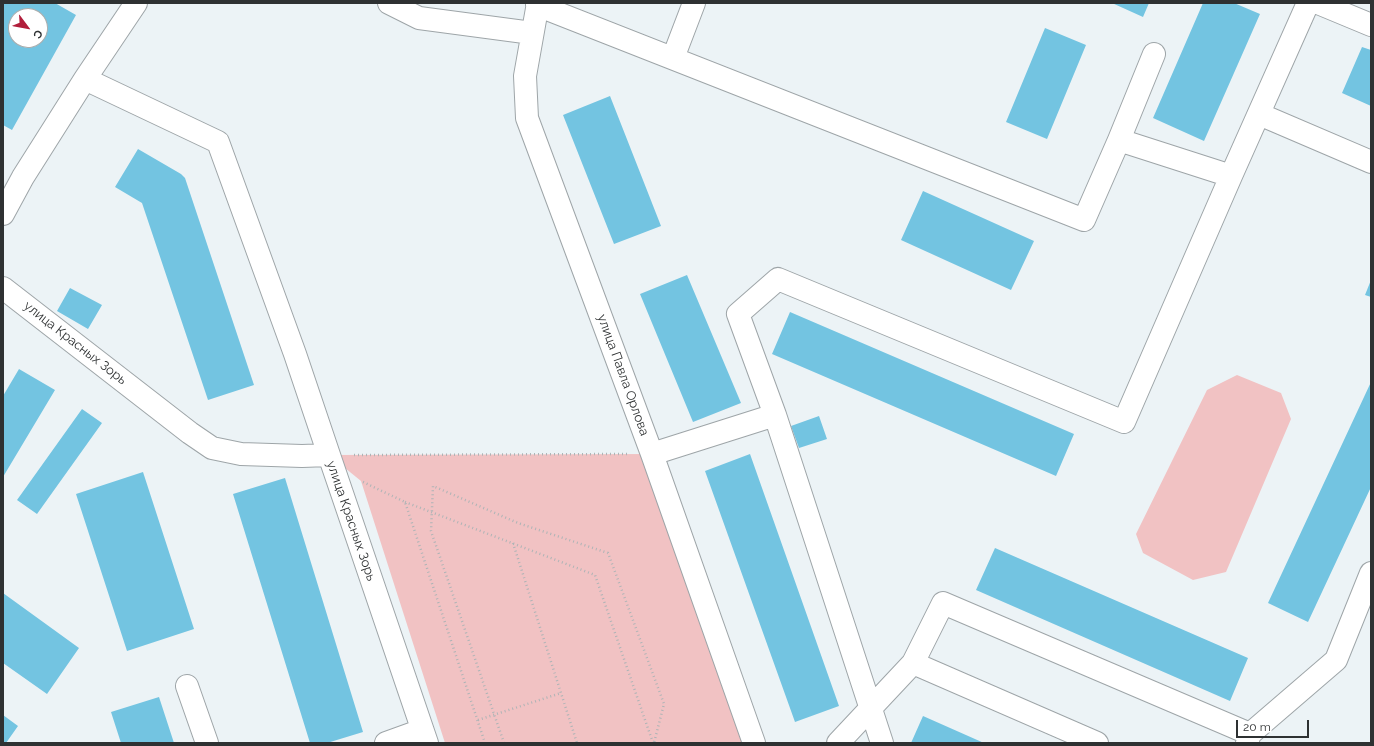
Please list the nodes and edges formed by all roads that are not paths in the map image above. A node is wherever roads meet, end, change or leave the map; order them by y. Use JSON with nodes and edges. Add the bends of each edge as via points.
{"nodes":[{"id":1,"x":136,"y":3,"type":"edge"},
{"id":2,"x":389,"y":3,"type":"edge"},
{"id":3,"x":694,"y":3,"type":"edge"},
{"id":4,"x":1308,"y":3,"type":"edge"},
{"id":5,"x":1318,"y":3,"type":"edge"},
{"id":6,"x":537,"y":4,"type":"edge"},
{"id":7,"x":1371,"y":25,"type":"edge"},
{"id":8,"x":532,"y":33,"type":"junction"},
{"id":9,"x":1154,"y":54,"type":"dead end"},
{"id":10,"x":673,"y":58,"type":"junction"},
{"id":11,"x":85,"y":79,"type":"junction"},
{"id":12,"x":1259,"y":114,"type":"junction"},
{"id":13,"x":1120,"y":140,"type":"junction"},
{"id":14,"x":1371,"y":162,"type":"edge"},
{"id":15,"x":1231,"y":176,"type":"junction"},
{"id":16,"x":3,"y":214,"type":"edge"},
{"id":17,"x":3,"y":288,"type":"edge"},
{"id":18,"x":775,"y":415,"type":"junction"},
{"id":19,"x":652,"y":454,"type":"junction"},
{"id":20,"x":329,"y":455,"type":"junction"},
{"id":21,"x":1371,"y":573,"type":"edge"},
{"id":22,"x":913,"y":662,"type":"junction"},
{"id":23,"x":187,"y":686,"type":"dead end"},
{"id":24,"x":870,"y":709,"type":"junction"},
{"id":25,"x":424,"y":736,"type":"edge"},
{"id":26,"x":1249,"y":739,"type":"edge"},
{"id":27,"x":207,"y":743,"type":"edge"},
{"id":28,"x":386,"y":743,"type":"edge"},
{"id":29,"x":754,"y":743,"type":"edge"},
{"id":30,"x":838,"y":743,"type":"edge"},
{"id":31,"x":882,"y":743,"type":"edge"},
{"id":32,"x":1097,"y":743,"type":"edge"}],
"edges":[{"from":1,"to":11,"type":"street"},
{"from":2,"to":8,"type":"street","via":[[419,18]]},
{"from":3,"to":10,"type":"street"},
{"from":4,"to":12,"type":"street"},
{"from":5,"to":7,"type":"street"},
{"from":6,"to":8,"type":"street","name":"улица Павла Орлова"},
{"from":6,"to":10,"type":"street"},
{"from":8,"to":19,"type":"street","name":"улица Павла Орлова","via":[[525,76],[527,118]]},
{"from":9,"to":13,"type":"street"},
{"from":10,"to":13,"type":"street","via":[[1084,220]]},
{"from":11,"to":16,"type":"street","via":[[23,177]]},
{"from":11,"to":20,"type":"street","via":[[218,142]]},
{"from":12,"to":14,"type":"street"},
{"from":12,"to":15,"type":"street"},
{"from":13,"to":15,"type":"street"},
{"from":15,"to":18,"type":"street","via":[[1124,422],[778,279],[738,314]]},
{"from":17,"to":20,"type":"street","name":"улица Красных Зорь","via":[[212,448],[241,454]]},
{"from":18,"to":19,"type":"street"},
{"from":18,"to":24,"type":"street"},
{"from":19,"to":29,"type":"street","name":"улица Павла Орлова"},
{"from":20,"to":25,"type":"street","name":"улица Красных Зорь"},
{"from":21,"to":26,"type":"street","via":[[1336,660]]},
{"from":22,"to":24,"type":"street"},
{"from":22,"to":26,"type":"street","via":[[944,603]]},
{"from":22,"to":32,"type":"street"},
{"from":23,"to":27,"type":"street"},
{"from":24,"to":30,"type":"street"},
{"from":24,"to":31,"type":"street"},
{"from":25,"to":28,"type":"street"}]}
